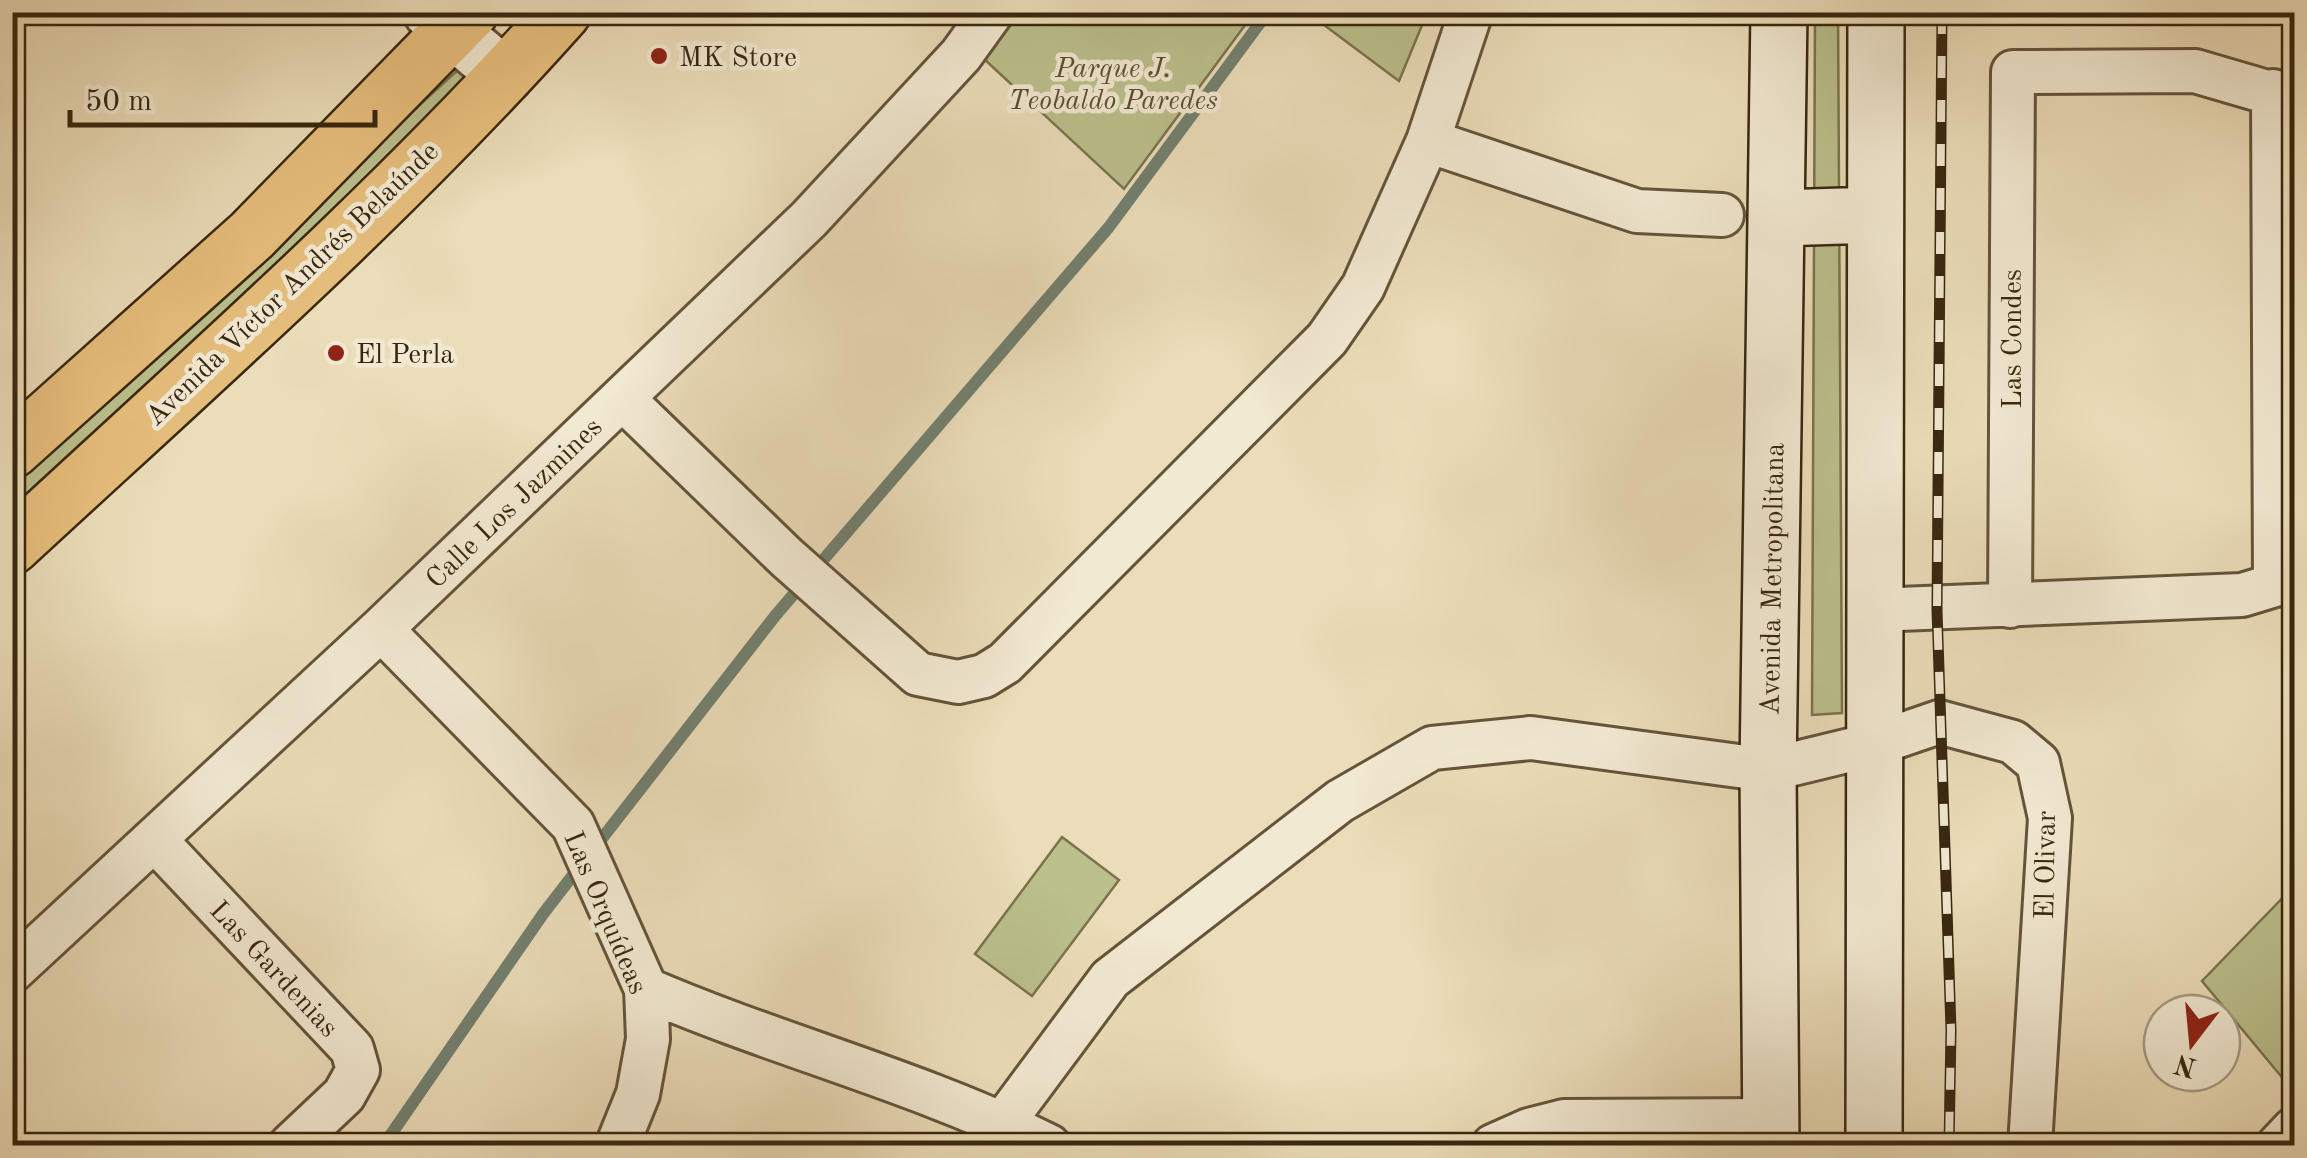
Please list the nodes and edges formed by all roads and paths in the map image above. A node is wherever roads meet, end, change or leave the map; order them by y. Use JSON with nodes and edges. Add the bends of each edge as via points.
{"nodes":[{"id":1,"x":563,"y":12,"type":"edge"},
{"id":2,"x":992,"y":12,"type":"edge"},
{"id":3,"x":1471,"y":12,"type":"edge"},
{"id":4,"x":1778,"y":12,"type":"edge"},
{"id":5,"x":1876,"y":12,"type":"edge"},
{"id":6,"x":450,"y":19,"type":"edge"},
{"id":7,"x":506,"y":76,"type":"junction"},
{"id":8,"x":2284,"y":96,"type":"edge"},
{"id":9,"x":1428,"y":141,"type":"junction"},
{"id":10,"x":1722,"y":215,"type":"dead end"},
{"id":11,"x":1876,"y":215,"type":"junction"},
{"id":12,"x":1776,"y":218,"type":"junction"},
{"id":13,"x":622,"y":398,"type":"junction"},
{"id":14,"x":12,"y":450,"type":"edge"},
{"id":15,"x":12,"y":546,"type":"edge"},
{"id":16,"x":2285,"y":577,"type":"edge"},
{"id":17,"x":2010,"y":606,"type":"junction"},
{"id":18,"x":1875,"y":610,"type":"junction"},
{"id":19,"x":381,"y":629,"type":"junction"},
{"id":20,"x":1875,"y":744,"type":"junction"},
{"id":21,"x":1768,"y":770,"type":"junction"},
{"id":22,"x":154,"y":840,"type":"junction"},
{"id":23,"x":12,"y":972,"type":"edge"},
{"id":24,"x":646,"y":989,"type":"junction"},
{"id":25,"x":2294,"y":1129,"type":"edge"},
{"id":26,"x":1771,"y":1133,"type":"edge"},
{"id":27,"x":997,"y":1134,"type":"edge"},
{"id":28,"x":290,"y":1146,"type":"edge"},
{"id":29,"x":617,"y":1146,"type":"edge"},
{"id":30,"x":1048,"y":1146,"type":"edge"},
{"id":31,"x":1493,"y":1146,"type":"edge"},
{"id":32,"x":1874,"y":1146,"type":"edge"},
{"id":33,"x":2030,"y":1146,"type":"edge"},
{"id":34,"x":2278,"y":1146,"type":"edge"}],
"edges":[{"from":1,"to":7,"type":"main road","name":"Avenida Víctor Andrés Belaúnde"},
{"from":2,"to":13,"type":"street","name":"Calle Los Jazmines","via":[[961,55],[809,219]]},
{"from":3,"to":9,"type":"street"},
{"from":4,"to":12,"type":"main road","name":"Avenida Metropolitana"},
{"from":5,"to":11,"type":"main road"},
{"from":6,"to":7,"type":"street"},
{"from":6,"to":14,"type":"main road","via":[[252,235]]},
{"from":7,"to":15,"type":"main road","name":"Avenida Víctor Andrés Belaúnde"},
{"from":8,"to":16,"type":"street"},
{"from":8,"to":17,"type":"street","name":"Las Condes","via":[[2195,71],[2013,72]]},
{"from":9,"to":10,"type":"street","via":[[1638,211]]},
{"from":9,"to":13,"type":"street","via":[[1363,287],[1327,339],[1005,664],[984,676],[958,682],[918,674]]},
{"from":11,"to":12,"type":"main road"},
{"from":11,"to":18,"type":"main road"},
{"from":12,"to":21,"type":"main road","name":"Avenida Metropolitana"},
{"from":13,"to":19,"type":"street","name":"Calle Los Jazmines"},
{"from":16,"to":17,"type":"street","via":[[2242,595]]},
{"from":17,"to":18,"type":"street"},
{"from":18,"to":20,"type":"main road"},
{"from":19,"to":22,"type":"street","name":"Calle Los Jazmines"},
{"from":19,"to":24,"type":"street","name":"Las Orquídeas","via":[[573,825]]},
{"from":20,"to":21,"type":"street","name":"El Olivar"},
{"from":20,"to":32,"type":"main road"},
{"from":20,"to":33,"type":"street","name":"El Olivar","via":[[1939,722],[2013,742],[2038,764],[2050,818]]},
{"from":21,"to":26,"type":"main road","name":"Avenida Metropolitana"},
{"from":21,"to":27,"type":"street","via":[[1531,738],[1432,748],[1340,802],[1110,979]]},
{"from":22,"to":23,"type":"street","name":"Calle Los Jazmines"},
{"from":22,"to":28,"type":"street","name":"Las Gardenias","via":[[352,1049],[358,1070],[344,1095]]},
{"from":24,"to":27,"type":"street"},
{"from":24,"to":29,"type":"street","name":"Las Orquídeas","via":[[648,1039],[638,1094]]},
{"from":25,"to":34,"type":"street"},
{"from":26,"to":31,"type":"street","via":[[1564,1122]]},
{"from":27,"to":30,"type":"street"}]}
